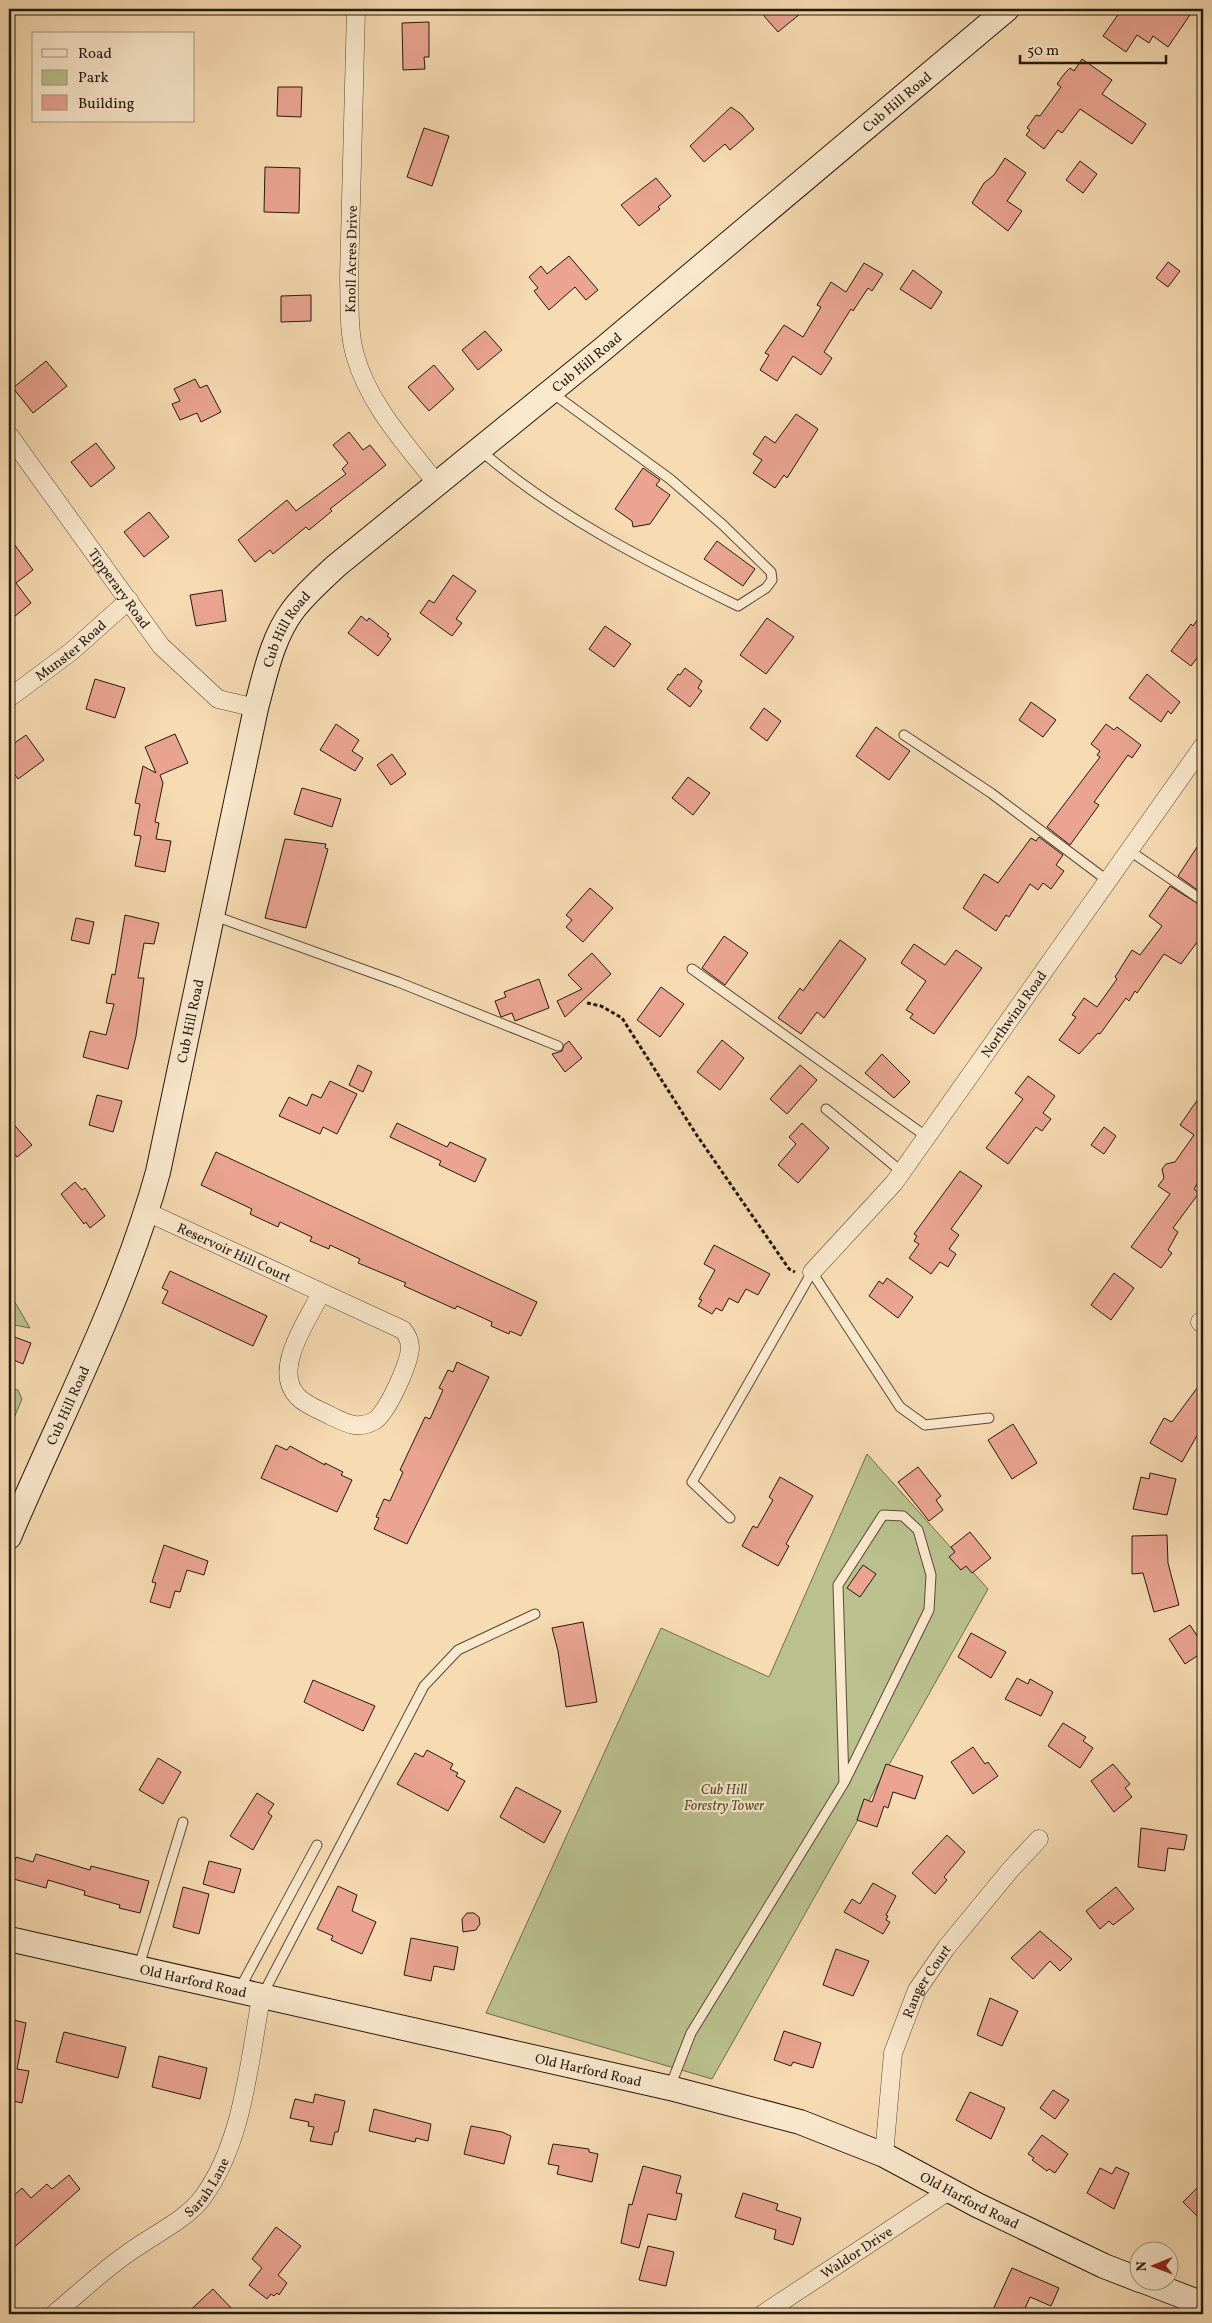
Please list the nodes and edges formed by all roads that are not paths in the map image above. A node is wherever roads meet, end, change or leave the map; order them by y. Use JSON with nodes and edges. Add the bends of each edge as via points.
{"nodes":[{"id":1,"x":356,"y":9,"type":"edge"},
{"id":2,"x":1007,"y":9,"type":"edge"},
{"id":3,"x":551,"y":392,"type":"junction"},
{"id":4,"x":9,"y":435,"type":"edge"},
{"id":5,"x":479,"y":450,"type":"junction"},
{"id":6,"x":437,"y":484,"type":"junction"},
{"id":7,"x":128,"y":600,"type":"junction"},
{"id":8,"x":9,"y":698,"type":"edge"},
{"id":9,"x":256,"y":708,"type":"junction"},
{"id":10,"x":904,"y":735,"type":"dead end"},
{"id":11,"x":1203,"y":746,"type":"edge"},
{"id":12,"x":1130,"y":850,"type":"junction"},
{"id":13,"x":1108,"y":881,"type":"junction"},
{"id":14,"x":1203,"y":901,"type":"edge"},
{"id":15,"x":211,"y":915,"type":"junction"},
{"id":16,"x":692,"y":969,"type":"dead end"},
{"id":17,"x":558,"y":1046,"type":"dead end"},
{"id":18,"x":826,"y":1108,"type":"dead end"},
{"id":19,"x":927,"y":1137,"type":"junction"},
{"id":20,"x":902,"y":1172,"type":"junction"},
{"id":21,"x":147,"y":1212,"type":"junction"},
{"id":22,"x":812,"y":1272,"type":"junction"},
{"id":23,"x":321,"y":1293,"type":"junction"},
{"id":24,"x":989,"y":1418,"type":"dead end"},
{"id":25,"x":730,"y":1518,"type":"dead end"},
{"id":26,"x":9,"y":1537,"type":"edge"},
{"id":27,"x":535,"y":1614,"type":"dead end"},
{"id":28,"x":844,"y":1783,"type":"junction"},
{"id":29,"x":183,"y":1822,"type":"dead end"},
{"id":30,"x":1039,"y":1839,"type":"dead end"},
{"id":31,"x":317,"y":1845,"type":"dead end"},
{"id":32,"x":9,"y":1939,"type":"edge"},
{"id":33,"x":138,"y":1969,"type":"junction"},
{"id":34,"x":238,"y":1992,"type":"junction"},
{"id":35,"x":261,"y":1998,"type":"junction"},
{"id":36,"x":670,"y":2088,"type":"junction"},
{"id":37,"x":884,"y":2155,"type":"junction"},
{"id":38,"x":950,"y":2190,"type":"junction"},
{"id":39,"x":1130,"y":2276,"type":"edge"},
{"id":40,"x":1161,"y":2290,"type":"edge"},
{"id":41,"x":1198,"y":2307,"type":"edge"},
{"id":42,"x":54,"y":2314,"type":"edge"},
{"id":43,"x":763,"y":2314,"type":"edge"}],
"edges":[{"from":1,"to":6,"type":"street","name":"Knoll Acres Drive","via":[[349,278],[354,353],[365,382],[383,414]]},
{"from":2,"to":3,"type":"street","name":"Cub Hill Road"},
{"from":3,"to":5,"type":"street","name":"Cub Hill Road"},
{"from":3,"to":5,"type":"lane","via":[[670,479],[723,525],[771,572],[772,580],[766,588],[738,606],[720,598],[606,538],[546,502]]},
{"from":4,"to":7,"type":"street","name":"Tipperary Road"},
{"from":5,"to":6,"type":"street","name":"Cub Hill Road"},
{"from":6,"to":9,"type":"street","name":"Cub Hill Road","via":[[336,566],[292,611],[271,656]]},
{"from":7,"to":8,"type":"street","name":"Munster Road","via":[[72,651]]},
{"from":7,"to":9,"type":"street","name":"Tipperary Road","via":[[161,646],[218,698]]},
{"from":9,"to":15,"type":"street","name":"Cub Hill Road"},
{"from":10,"to":13,"type":"lane","via":[[991,793]]},
{"from":11,"to":12,"type":"street","name":"Northwind Road"},
{"from":12,"to":13,"type":"street","name":"Northwind Road"},
{"from":12,"to":14,"type":"lane"},
{"from":13,"to":19,"type":"street","name":"Northwind Road"},
{"from":15,"to":17,"type":"lane","via":[[398,982]]},
{"from":15,"to":21,"type":"street","name":"Cub Hill Road"},
{"from":16,"to":19,"type":"lane"},
{"from":18,"to":20,"type":"lane"},
{"from":19,"to":20,"type":"street","name":"Northwind Road"},
{"from":20,"to":22,"type":"street","name":"Northwind Road"},
{"from":21,"to":23,"type":"street","name":"Reservoir Hill Court"},
{"from":21,"to":26,"type":"street","name":"Cub Hill Road","via":[[109,1312]]},
{"from":22,"to":24,"type":"lane","via":[[900,1406],[925,1425]]},
{"from":22,"to":25,"type":"lane","via":[[692,1482]]},
{"from":23,"to":23,"type":"street","name":"Reservoir Hill Court","via":[[288,1360],[290,1385],[305,1403],[351,1426],[365,1425],[376,1420],[385,1408],[407,1361],[408,1338],[402,1330]]},
{"from":27,"to":35,"type":"lane","via":[[458,1650],[424,1686]]},
{"from":28,"to":28,"type":"lane","via":[[838,1585],[883,1515],[903,1516],[918,1530],[931,1575],[929,1610]]},
{"from":28,"to":36,"type":"lane","via":[[691,2033]]},
{"from":29,"to":33,"type":"lane"},
{"from":30,"to":37,"type":"street","name":"Ranger Court","via":[[946,1948],[917,1990],[892,2053]]},
{"from":31,"to":34,"type":"lane"},
{"from":32,"to":33,"type":"street","name":"Old Harford Road"},
{"from":33,"to":34,"type":"street","name":"Old Harford Road"},
{"from":34,"to":35,"type":"street","name":"Old Harford Road"},
{"from":35,"to":36,"type":"street","name":"Old Harford Road"},
{"from":35,"to":42,"type":"street","name":"Sarah Lane","via":[[239,2114],[222,2166],[202,2199],[123,2256]]},
{"from":36,"to":37,"type":"street","name":"Old Harford Road","via":[[800,2122]]},
{"from":37,"to":38,"type":"street","name":"Old Harford Road"},
{"from":38,"to":39,"type":"street","name":"Old Harford Road"},
{"from":38,"to":43,"type":"street","name":"Waldor Drive"},
{"from":40,"to":41,"type":"street","name":"Old Harford Road"}]}
